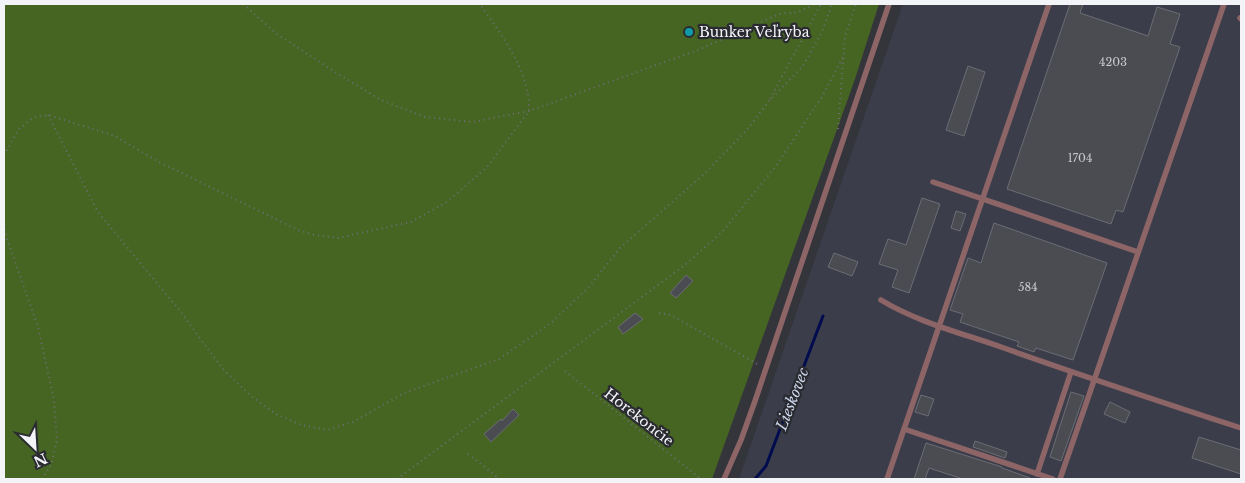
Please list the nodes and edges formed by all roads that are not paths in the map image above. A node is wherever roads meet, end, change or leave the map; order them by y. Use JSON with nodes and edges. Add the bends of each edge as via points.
{"nodes":[{"id":1,"x":889,"y":4,"type":"edge"},
{"id":2,"x":1049,"y":4,"type":"edge"},
{"id":3,"x":1224,"y":4,"type":"edge"},
{"id":4,"x":933,"y":182,"type":"dead end"},
{"id":5,"x":983,"y":199,"type":"junction"},
{"id":6,"x":1138,"y":252,"type":"junction"},
{"id":7,"x":881,"y":300,"type":"dead end"},
{"id":8,"x":940,"y":326,"type":"junction"},
{"id":9,"x":1071,"y":372,"type":"junction"},
{"id":10,"x":1094,"y":380,"type":"junction"},
{"id":11,"x":1241,"y":428,"type":"edge"},
{"id":12,"x":904,"y":429,"type":"junction"},
{"id":13,"x":1036,"y":474,"type":"junction"},
{"id":14,"x":724,"y":479,"type":"edge"},
{"id":15,"x":887,"y":479,"type":"edge"},
{"id":16,"x":1053,"y":479,"type":"edge"},
{"id":17,"x":1060,"y":479,"type":"edge"}],
"edges":[{"from":1,"to":14,"type":"lane","via":[[762,367],[741,440]]},
{"from":2,"to":5,"type":"lane"},
{"from":3,"to":6,"type":"lane"},
{"from":4,"to":5,"type":"lane"},
{"from":5,"to":6,"type":"lane"},
{"from":5,"to":8,"type":"lane"},
{"from":6,"to":10,"type":"lane"},
{"from":7,"to":8,"type":"lane","via":[[896,310]]},
{"from":8,"to":9,"type":"lane"},
{"from":8,"to":12,"type":"lane"},
{"from":9,"to":10,"type":"lane"},
{"from":9,"to":13,"type":"lane"},
{"from":10,"to":11,"type":"lane"},
{"from":10,"to":17,"type":"lane"},
{"from":12,"to":13,"type":"lane"},
{"from":12,"to":15,"type":"lane"},
{"from":13,"to":16,"type":"lane"}]}
